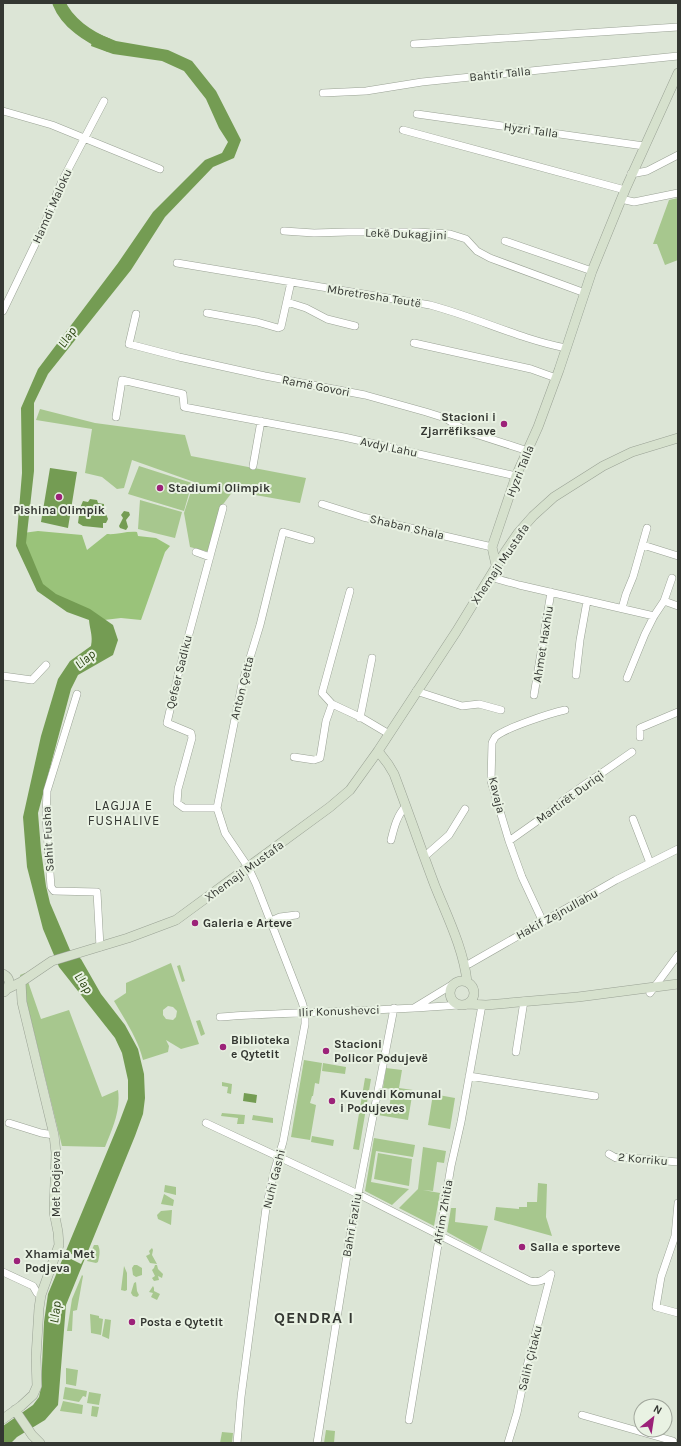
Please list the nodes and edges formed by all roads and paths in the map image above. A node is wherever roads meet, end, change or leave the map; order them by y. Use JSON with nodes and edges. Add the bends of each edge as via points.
{"nodes":[{"id":1,"x":678,"y":27,"type":"edge"},
{"id":2,"x":414,"y":44,"type":"dead end"},
{"id":3,"x":678,"y":56,"type":"edge"},
{"id":4,"x":678,"y":73,"type":"edge"},
{"id":5,"x":323,"y":93,"type":"dead end"},
{"id":6,"x":104,"y":102,"type":"dead end"},
{"id":7,"x":3,"y":111,"type":"edge"},
{"id":8,"x":417,"y":114,"type":"dead end"},
{"id":9,"x":403,"y":130,"type":"dead end"},
{"id":10,"x":84,"y":138,"type":"junction"},
{"id":11,"x":644,"y":146,"type":"junction"},
{"id":12,"x":678,"y":155,"type":"edge"},
{"id":13,"x":160,"y":170,"type":"dead end"},
{"id":14,"x":631,"y":174,"type":"junction"},
{"id":15,"x":624,"y":190,"type":"junction"},
{"id":16,"x":678,"y":193,"type":"edge"},
{"id":17,"x":621,"y":199,"type":"junction"},
{"id":18,"x":284,"y":231,"type":"dead end"},
{"id":19,"x":505,"y":241,"type":"dead end"},
{"id":20,"x":177,"y":264,"type":"dead end"},
{"id":21,"x":592,"y":271,"type":"junction"},
{"id":22,"x":291,"y":282,"type":"junction"},
{"id":23,"x":585,"y":293,"type":"junction"},
{"id":24,"x":287,"y":302,"type":"junction"},
{"id":25,"x":3,"y":311,"type":"edge"},
{"id":26,"x":207,"y":313,"type":"dead end"},
{"id":27,"x":136,"y":314,"type":"dead end"},
{"id":28,"x":355,"y":326,"type":"dead end"},
{"id":29,"x":414,"y":343,"type":"dead end"},
{"id":30,"x":566,"y":348,"type":"junction"},
{"id":31,"x":556,"y":378,"type":"junction"},
{"id":32,"x":116,"y":417,"type":"dead end"},
{"id":33,"x":262,"y":421,"type":"junction"},
{"id":34,"x":678,"y":438,"type":"edge"},
{"id":35,"x":528,"y":451,"type":"junction"},
{"id":36,"x":253,"y":466,"type":"dead end"},
{"id":37,"x":516,"y":476,"type":"junction"},
{"id":38,"x":322,"y":504,"type":"dead end"},
{"id":39,"x":223,"y":508,"type":"dead end"},
{"id":40,"x":647,"y":528,"type":"dead end"},
{"id":41,"x":311,"y":540,"type":"dead end"},
{"id":42,"x":643,"y":545,"type":"junction"},
{"id":43,"x":492,"y":547,"type":"junction"},
{"id":44,"x":196,"y":552,"type":"dead end"},
{"id":45,"x":678,"y":556,"type":"edge"},
{"id":46,"x":210,"y":557,"type":"junction"},
{"id":47,"x":496,"y":566,"type":"junction"},
{"id":48,"x":490,"y":577,"type":"junction"},
{"id":49,"x":672,"y":578,"type":"dead end"},
{"id":50,"x":350,"y":591,"type":"dead end"},
{"id":51,"x":551,"y":592,"type":"junction"},
{"id":52,"x":587,"y":601,"type":"junction"},
{"id":53,"x":664,"y":601,"type":"junction"},
{"id":54,"x":678,"y":606,"type":"edge"},
{"id":55,"x":622,"y":608,"type":"junction"},
{"id":56,"x":654,"y":616,"type":"junction"},
{"id":57,"x":372,"y":658,"type":"dead end"},
{"id":58,"x":46,"y":666,"type":"dead end"},
{"id":59,"x":576,"y":675,"type":"dead end"},
{"id":60,"x":3,"y":676,"type":"edge"},
{"id":61,"x":627,"y":678,"type":"dead end"},
{"id":62,"x":416,"y":692,"type":"junction"},
{"id":63,"x":77,"y":694,"type":"dead end"},
{"id":64,"x":534,"y":696,"type":"dead end"},
{"id":65,"x":332,"y":704,"type":"junction"},
{"id":66,"x":501,"y":710,"type":"dead end"},
{"id":67,"x":565,"y":710,"type":"dead end"},
{"id":68,"x":678,"y":712,"type":"edge"},
{"id":69,"x":360,"y":718,"type":"junction"},
{"id":70,"x":389,"y":734,"type":"junction"},
{"id":71,"x":640,"y":737,"type":"dead end"},
{"id":72,"x":378,"y":751,"type":"junction"},
{"id":73,"x":632,"y":752,"type":"dead end"},
{"id":74,"x":294,"y":757,"type":"dead end"},
{"id":75,"x":406,"y":806,"type":"junction"},
{"id":76,"x":217,"y":808,"type":"junction"},
{"id":77,"x":465,"y":809,"type":"dead end"},
{"id":78,"x":633,"y":819,"type":"dead end"},
{"id":79,"x":391,"y":840,"type":"dead end"},
{"id":80,"x":509,"y":841,"type":"junction"},
{"id":81,"x":678,"y":848,"type":"edge"},
{"id":82,"x":424,"y":857,"type":"junction"},
{"id":83,"x":650,"y":863,"type":"junction"},
{"id":84,"x":248,"y":867,"type":"junction"},
{"id":85,"x":296,"y":915,"type":"dead end"},
{"id":86,"x":271,"y":921,"type":"junction"},
{"id":87,"x":543,"y":922,"type":"junction"},
{"id":88,"x":100,"y":947,"type":"junction"},
{"id":89,"x":678,"y":955,"type":"edge"},
{"id":90,"x":464,"y":964,"type":"junction"},
{"id":91,"x":4,"y":974,"type":"edge"},
{"id":92,"x":21,"y":982,"type":"junction"},
{"id":93,"x":467,"y":982,"type":"junction"},
{"id":94,"x":455,"y":983,"type":"junction"},
{"id":95,"x":678,"y":984,"type":"edge"},
{"id":96,"x":654,"y":987,"type":"junction"},
{"id":97,"x":5,"y":991,"type":"edge"},
{"id":98,"x":474,"y":991,"type":"junction"},
{"id":99,"x":524,"y":1001,"type":"junction"},
{"id":100,"x":468,"y":1004,"type":"junction"},
{"id":101,"x":457,"y":1005,"type":"junction"},
{"id":102,"x":482,"y":1005,"type":"junction"},
{"id":103,"x":394,"y":1008,"type":"junction"},
{"id":104,"x":414,"y":1008,"type":"junction"},
{"id":105,"x":305,"y":1012,"type":"junction"},
{"id":106,"x":220,"y":1017,"type":"dead end"},
{"id":107,"x":516,"y":1052,"type":"dead end"},
{"id":108,"x":469,"y":1076,"type":"junction"},
{"id":109,"x":595,"y":1096,"type":"dead end"},
{"id":110,"x":9,"y":1123,"type":"dead end"},
{"id":111,"x":206,"y":1123,"type":"dead end"},
{"id":112,"x":54,"y":1135,"type":"junction"},
{"id":113,"x":609,"y":1154,"type":"dead end"},
{"id":114,"x":278,"y":1158,"type":"junction"},
{"id":115,"x":678,"y":1162,"type":"edge"},
{"id":116,"x":358,"y":1194,"type":"junction"},
{"id":117,"x":678,"y":1204,"type":"edge"},
{"id":118,"x":439,"y":1234,"type":"junction"},
{"id":119,"x":3,"y":1272,"type":"edge"},
{"id":120,"x":41,"y":1295,"type":"junction"},
{"id":121,"x":678,"y":1313,"type":"edge"},
{"id":122,"x":17,"y":1413,"type":"junction"},
{"id":123,"x":582,"y":1415,"type":"dead end"},
{"id":124,"x":3,"y":1419,"type":"edge"},
{"id":125,"x":409,"y":1420,"type":"dead end"},
{"id":126,"x":40,"y":1443,"type":"edge"},
{"id":127,"x":237,"y":1443,"type":"edge"},
{"id":128,"x":318,"y":1443,"type":"edge"},
{"id":129,"x":508,"y":1443,"type":"edge"},
{"id":130,"x":673,"y":1443,"type":"edge"}],
"edges":[{"from":1,"to":2,"type":"street"},
{"from":3,"to":5,"type":"street","name":"Bahtir Talla","via":[[422,82],[366,91]]},
{"from":4,"to":11,"type":"main road","name":"Hyzri Talla"},
{"from":6,"to":10,"type":"street","name":"Hamdi Maloku"},
{"from":7,"to":10,"type":"street","via":[[52,125]]},
{"from":8,"to":11,"type":"street","name":"Hyzri Talla"},
{"from":9,"to":15,"type":"street"},
{"from":10,"to":13,"type":"street"},
{"from":10,"to":25,"type":"street","name":"Hamdi Maloku"},
{"from":11,"to":14,"type":"main road","name":"Hyzri Talla"},
{"from":12,"to":14,"type":"street","via":[[647,171]]},
{"from":14,"to":15,"type":"main road","name":"Hyzri Talla"},
{"from":15,"to":17,"type":"main road","name":"Hyzri Talla"},
{"from":16,"to":17,"type":"street","via":[[634,202]]},
{"from":17,"to":21,"type":"main road","name":"Hyzri Talla"},
{"from":18,"to":23,"type":"street","name":"Lekë Dukagjini","via":[[450,234],[466,239],[477,251],[490,258]]},
{"from":19,"to":21,"type":"street"},
{"from":20,"to":22,"type":"street","name":"Mbretresha Teutë"},
{"from":21,"to":23,"type":"main road","name":"Hyzri Talla"},
{"from":22,"to":24,"type":"street"},
{"from":22,"to":30,"type":"street","name":"Mbretresha Teutë","via":[[430,305],[541,343]]},
{"from":23,"to":30,"type":"main road","name":"Hyzri Talla"},
{"from":24,"to":26,"type":"street","via":[[281,327],[278,328]]},
{"from":24,"to":28,"type":"street","via":[[328,319]]},
{"from":27,"to":35,"type":"street","name":"Ramë Govori","via":[[129,344],[265,376],[365,395],[445,418],[466,431]]},
{"from":29,"to":31,"type":"street","via":[[531,369]]},
{"from":30,"to":31,"type":"main road","name":"Hyzri Talla"},
{"from":31,"to":35,"type":"main road","name":"Hyzri Talla"},
{"from":32,"to":33,"type":"street","name":"Avdyl Lahu","via":[[122,380],[183,394],[184,407]]},
{"from":33,"to":36,"type":"street"},
{"from":33,"to":37,"type":"street","name":"Avdyl Lahu","via":[[383,445]]},
{"from":34,"to":47,"type":"main road","name":"Xhemajl Mustafa","via":[[618,458],[564,490],[529,520]]},
{"from":35,"to":37,"type":"main road","name":"Hyzri Talla"},
{"from":37,"to":43,"type":"main road","name":"Hyzri Talla"},
{"from":38,"to":43,"type":"street","name":"Shaban Shala","via":[[363,517]]},
{"from":39,"to":46,"type":"street","name":"Qefser Sadiku"},
{"from":40,"to":42,"type":"street"},
{"from":41,"to":76,"type":"street","name":"Anton Çetta","via":[[282,532],[260,625],[242,684]]},
{"from":42,"to":45,"type":"street"},
{"from":42,"to":55,"type":"street"},
{"from":43,"to":47,"type":"main road"},
{"from":44,"to":46,"type":"street"},
{"from":46,"to":76,"type":"street","name":"Qefser Sadiku","via":[[178,671],[167,723],[191,733],[192,738],[178,789],[177,803],[184,808]]},
{"from":47,"to":48,"type":"main road","name":"Xhemajl Mustafa"},
{"from":48,"to":51,"type":"street","name":"Ahmet Haxhiu"},
{"from":48,"to":62,"type":"main road","name":"Xhemajl Mustafa"},
{"from":49,"to":53,"type":"street"},
{"from":50,"to":65,"type":"street","via":[[322,693]]},
{"from":51,"to":52,"type":"street","name":"Ahmet Haxhiu"},
{"from":51,"to":64,"type":"street","name":"Ahmet Haxhiu"},
{"from":52,"to":55,"type":"street","name":"Ahmet Haxhiu"},
{"from":52,"to":59,"type":"street"},
{"from":53,"to":54,"type":"street"},
{"from":53,"to":56,"type":"street"},
{"from":55,"to":56,"type":"street","name":"Ahmet Haxhiu"},
{"from":56,"to":61,"type":"street"},
{"from":57,"to":69,"type":"street"},
{"from":58,"to":60,"type":"street","via":[[32,680]]},
{"from":62,"to":66,"type":"street","via":[[462,706],[479,704]]},
{"from":62,"to":70,"type":"main road","name":"Xhemajl Mustafa"},
{"from":63,"to":88,"type":"street","name":"Sahit Fusha","via":[[47,791],[46,816],[51,887],[54,891],[97,892]]},
{"from":65,"to":69,"type":"street"},
{"from":65,"to":74,"type":"street","via":[[326,721],[320,758],[314,760]]},
{"from":67,"to":80,"type":"street","name":"Kavaja","via":[[510,729],[495,738],[492,743],[491,781]]},
{"from":68,"to":71,"type":"street","via":[[640,728]]},
{"from":69,"to":70,"type":"street"},
{"from":70,"to":72,"type":"main road","name":"Xhemajl Mustafa"},
{"from":72,"to":75,"type":"main road","via":[[394,774]]},
{"from":72,"to":84,"type":"main road","name":"Xhemajl Mustafa","via":[[350,790]]},
{"from":73,"to":80,"type":"street","name":"Martirët Duriqi"},
{"from":75,"to":79,"type":"street","via":[[396,821]]},
{"from":75,"to":82,"type":"main road"},
{"from":76,"to":84,"type":"street","name":"Anton Çetta","via":[[225,833]]},
{"from":77,"to":82,"type":"street","via":[[450,835]]},
{"from":78,"to":83,"type":"street"},
{"from":80,"to":87,"type":"street","name":"Kavaja"},
{"from":81,"to":83,"type":"street","name":"Hakif Zejnullahu"},
{"from":82,"to":90,"type":"main road"},
{"from":83,"to":87,"type":"street","name":"Hakif Zejnullahu"},
{"from":84,"to":86,"type":"street","name":"Nuhi Gashi"},
{"from":84,"to":88,"type":"main road","name":"Xhemajl Mustafa","via":[[176,920]]},
{"from":85,"to":86,"type":"street"},
{"from":86,"to":105,"type":"street","name":"Nuhi Gashi"},
{"from":87,"to":90,"type":"street","name":"Hakif Zejnullahu","via":[[469,964]]},
{"from":88,"to":92,"type":"main road","name":"Xhemajl Mustafa","via":[[52,961]]},
{"from":89,"to":96,"type":"street"},
{"from":90,"to":93,"type":"main road"},
{"from":91,"to":92,"type":"main road"},
{"from":91,"to":97,"type":"main road","via":[[9,980]]},
{"from":92,"to":97,"type":"main road","name":"Xhemajl Mustafa"},
{"from":92,"to":112,"type":"main road","name":"Met Podjeva","via":[[22,1002]]},
{"from":93,"to":94,"type":"main road"},
{"from":93,"to":98,"type":"main road"},
{"from":94,"to":101,"type":"main road","via":[[450,993]]},
{"from":94,"to":104,"type":"street"},
{"from":95,"to":96,"type":"main road"},
{"from":96,"to":99,"type":"main road","via":[[591,996]]},
{"from":98,"to":100,"type":"main road","via":[[473,999]]},
{"from":98,"to":102,"type":"main road"},
{"from":99,"to":102,"type":"main road"},
{"from":99,"to":107,"type":"street"},
{"from":100,"to":101,"type":"main road"},
{"from":100,"to":102,"type":"main road"},
{"from":101,"to":104,"type":"street","name":"Ilir Konushevci"},
{"from":102,"to":108,"type":"street","name":"Afrim Zhitia"},
{"from":103,"to":104,"type":"street","name":"Ilir Konushevci"},
{"from":103,"to":105,"type":"street","name":"Ilir Konushevci"},
{"from":103,"to":116,"type":"street","name":"Bahri Fazliu"},
{"from":105,"to":106,"type":"street","name":"Ilir Konushevci"},
{"from":105,"to":114,"type":"street","name":"Nuhi Gashi","via":[[298,1070]]},
{"from":108,"to":109,"type":"street"},
{"from":108,"to":118,"type":"street","name":"Afrim Zhitia"},
{"from":110,"to":112,"type":"street"},
{"from":111,"to":114,"type":"street"},
{"from":112,"to":120,"type":"main road","name":"Met Podjeva","via":[[54,1212],[58,1245]]},
{"from":113,"to":115,"type":"street","name":"2 Korriku","via":[[616,1158]]},
{"from":114,"to":116,"type":"street"},
{"from":114,"to":127,"type":"street","name":"Nuhi Gashi","via":[[266,1208]]},
{"from":116,"to":118,"type":"street"},
{"from":116,"to":128,"type":"street","name":"Bahri Fazliu"},
{"from":117,"to":121,"type":"street","via":[[675,1236],[661,1277],[656,1307]]},
{"from":118,"to":125,"type":"street","name":"Afrim Zhitia"},
{"from":118,"to":129,"type":"street","name":"Salih Çitaku","via":[[530,1281],[543,1280],[551,1274]]},
{"from":119,"to":120,"type":"street","via":[[33,1286]]},
{"from":120,"to":122,"type":"main road","name":"Met Podjeva","via":[[37,1322],[37,1386],[33,1395]]},
{"from":122,"to":124,"type":"main road","name":"Met Podjeva"},
{"from":122,"to":126,"type":"main road"},
{"from":123,"to":130,"type":"street"}]}
